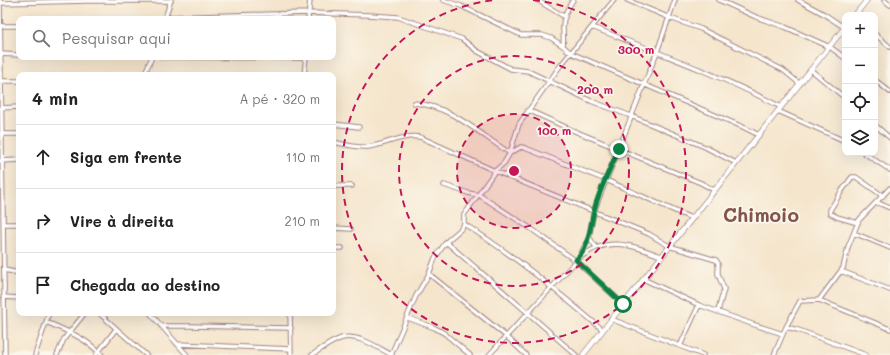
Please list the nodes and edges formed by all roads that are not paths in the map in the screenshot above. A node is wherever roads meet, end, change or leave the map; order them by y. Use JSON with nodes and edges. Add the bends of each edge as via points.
{"nodes":[{"id":1,"x":0,"y":0,"type":"edge"},
{"id":2,"x":171,"y":0,"type":"edge"},
{"id":3,"x":310,"y":0,"type":"edge"},
{"id":4,"x":443,"y":0,"type":"edge"},
{"id":5,"x":537,"y":0,"type":"edge"},
{"id":6,"x":573,"y":0,"type":"edge"},
{"id":7,"x":614,"y":0,"type":"edge"},
{"id":8,"x":627,"y":0,"type":"edge"},
{"id":9,"x":676,"y":0,"type":"edge"},
{"id":10,"x":719,"y":0,"type":"edge"},
{"id":11,"x":798,"y":0,"type":"edge"},
{"id":12,"x":867,"y":0,"type":"edge"},
{"id":13,"x":884,"y":0,"type":"edge"},
{"id":14,"x":0,"y":3,"type":"edge"},
{"id":15,"x":890,"y":5,"type":"edge"},
{"id":16,"x":857,"y":12,"type":"edge"},
{"id":17,"x":309,"y":13,"type":"junction"},
{"id":18,"x":166,"y":16,"type":"edge"},
{"id":19,"x":223,"y":16,"type":"edge"},
{"id":20,"x":308,"y":16,"type":"edge"},
{"id":21,"x":565,"y":17,"type":"junction"},
{"id":22,"x":670,"y":18,"type":"junction"},
{"id":23,"x":0,"y":19,"type":"edge"},
{"id":24,"x":0,"y":26,"type":"edge"},
{"id":25,"x":16,"y":26,"type":"edge"},
{"id":26,"x":842,"y":26,"type":"edge"},
{"id":27,"x":592,"y":27,"type":"junction"},
{"id":28,"x":842,"y":32,"type":"edge"},
{"id":29,"x":878,"y":36,"type":"edge"},
{"id":30,"x":563,"y":46,"type":"junction"},
{"id":31,"x":830,"y":46,"type":"junction"},
{"id":32,"x":890,"y":46,"type":"edge"},
{"id":33,"x":657,"y":52,"type":"junction"},
{"id":34,"x":1,"y":54,"type":"edge"},
{"id":35,"x":571,"y":54,"type":"junction"},
{"id":36,"x":16,"y":55,"type":"edge"},
{"id":37,"x":842,"y":56,"type":"edge"},
{"id":38,"x":151,"y":60,"type":"edge"},
{"id":39,"x":306,"y":60,"type":"edge"},
{"id":40,"x":811,"y":70,"type":"junction"},
{"id":41,"x":145,"y":72,"type":"edge"},
{"id":42,"x":304,"y":72,"type":"edge"},
{"id":43,"x":1,"y":81,"type":"edge"},
{"id":44,"x":16,"y":81,"type":"edge"},
{"id":45,"x":549,"y":82,"type":"junction"},
{"id":46,"x":878,"y":82,"type":"edge"},
{"id":47,"x":800,"y":84,"type":"junction"},
{"id":48,"x":644,"y":85,"type":"junction"},
{"id":49,"x":890,"y":92,"type":"edge"},
{"id":50,"x":842,"y":96,"type":"edge"},
{"id":51,"x":414,"y":102,"type":"dead end"},
{"id":52,"x":16,"y":107,"type":"edge"},
{"id":53,"x":1,"y":108,"type":"edge"},
{"id":54,"x":779,"y":109,"type":"junction"},
{"id":55,"x":528,"y":110,"type":"junction"},
{"id":56,"x":631,"y":116,"type":"junction"},
{"id":57,"x":336,"y":124,"type":"edge"},
{"id":58,"x":359,"y":127,"type":"dead end"},
{"id":59,"x":878,"y":128,"type":"edge"},
{"id":60,"x":1,"y":134,"type":"edge"},
{"id":61,"x":16,"y":134,"type":"edge"},
{"id":62,"x":759,"y":135,"type":"junction"},
{"id":63,"x":890,"y":138,"type":"edge"},
{"id":64,"x":842,"y":140,"type":"edge"},
{"id":65,"x":336,"y":143,"type":"edge"},
{"id":66,"x":619,"y":149,"type":"junction"},
{"id":67,"x":510,"y":153,"type":"junction"},
{"id":68,"x":869,"y":156,"type":"edge"},
{"id":69,"x":16,"y":160,"type":"edge"},
{"id":70,"x":1,"y":161,"type":"edge"},
{"id":71,"x":736,"y":163,"type":"junction"},
{"id":72,"x":890,"y":170,"type":"edge"},
{"id":73,"x":495,"y":171,"type":"junction"},
{"id":74,"x":606,"y":180,"type":"junction"},
{"id":75,"x":444,"y":185,"type":"dead end"},
{"id":76,"x":336,"y":186,"type":"edge"},
{"id":77,"x":352,"y":186,"type":"dead end"},
{"id":78,"x":1,"y":187,"type":"edge"},
{"id":79,"x":890,"y":188,"type":"edge"},
{"id":80,"x":714,"y":190,"type":"junction"},
{"id":81,"x":478,"y":195,"type":"junction"},
{"id":82,"x":883,"y":196,"type":"junction"},
{"id":83,"x":876,"y":202,"type":"junction"},
{"id":84,"x":890,"y":208,"type":"edge"},
{"id":85,"x":594,"y":211,"type":"junction"},
{"id":86,"x":1,"y":212,"type":"edge"},
{"id":87,"x":691,"y":218,"type":"junction"},
{"id":88,"x":858,"y":223,"type":"junction"},
{"id":89,"x":3,"y":224,"type":"junction"},
{"id":90,"x":16,"y":224,"type":"edge"},
{"id":91,"x":464,"y":224,"type":"junction"},
{"id":92,"x":336,"y":228,"type":"edge"},
{"id":93,"x":351,"y":229,"type":"dead end"},
{"id":94,"x":854,"y":233,"type":"junction"},
{"id":95,"x":589,"y":237,"type":"junction"},
{"id":96,"x":446,"y":242,"type":"junction"},
{"id":97,"x":669,"y":246,"type":"junction"},
{"id":98,"x":596,"y":247,"type":"junction"},
{"id":99,"x":336,"y":248,"type":"edge"},
{"id":100,"x":342,"y":248,"type":"dead end"},
{"id":101,"x":890,"y":248,"type":"edge"},
{"id":102,"x":661,"y":256,"type":"junction"},
{"id":103,"x":578,"y":259,"type":"junction"},
{"id":104,"x":4,"y":270,"type":"junction"},
{"id":105,"x":841,"y":271,"type":"junction"},
{"id":106,"x":16,"y":272,"type":"edge"},
{"id":107,"x":429,"y":274,"type":"junction"},
{"id":108,"x":643,"y":279,"type":"junction"},
{"id":109,"x":552,"y":287,"type":"junction"},
{"id":110,"x":1,"y":290,"type":"edge"},
{"id":111,"x":890,"y":290,"type":"edge"},
{"id":112,"x":3,"y":297,"type":"junction"},
{"id":113,"x":16,"y":298,"type":"edge"},
{"id":114,"x":819,"y":300,"type":"junction"},
{"id":115,"x":623,"y":304,"type":"junction"},
{"id":116,"x":699,"y":305,"type":"junction"},
{"id":117,"x":718,"y":312,"type":"junction"},
{"id":118,"x":528,"y":313,"type":"junction"},
{"id":119,"x":48,"y":316,"type":"edge"},
{"id":120,"x":83,"y":316,"type":"edge"},
{"id":121,"x":102,"y":316,"type":"edge"},
{"id":122,"x":153,"y":316,"type":"edge"},
{"id":123,"x":290,"y":316,"type":"edge"},
{"id":124,"x":408,"y":318,"type":"junction"},
{"id":125,"x":611,"y":319,"type":"junction"},
{"id":126,"x":46,"y":322,"type":"junction"},
{"id":127,"x":161,"y":326,"type":"junction"},
{"id":128,"x":786,"y":327,"type":"junction"},
{"id":129,"x":291,"y":328,"type":"junction"},
{"id":130,"x":116,"y":329,"type":"junction"},
{"id":131,"x":890,"y":329,"type":"edge"},
{"id":132,"x":603,"y":330,"type":"junction"},
{"id":133,"x":69,"y":333,"type":"junction"},
{"id":134,"x":784,"y":334,"type":"junction"},
{"id":135,"x":506,"y":336,"type":"junction"},
{"id":136,"x":176,"y":344,"type":"junction"},
{"id":137,"x":680,"y":346,"type":"junction"},
{"id":138,"x":2,"y":349,"type":"edge"},
{"id":139,"x":291,"y":349,"type":"junction"},
{"id":140,"x":97,"y":353,"type":"edge"},
{"id":141,"x":4,"y":355,"type":"edge"},
{"id":142,"x":35,"y":355,"type":"edge"},
{"id":143,"x":57,"y":355,"type":"edge"},
{"id":144,"x":102,"y":355,"type":"edge"},
{"id":145,"x":146,"y":355,"type":"edge"},
{"id":146,"x":187,"y":355,"type":"edge"},
{"id":147,"x":291,"y":355,"type":"edge"},
{"id":148,"x":312,"y":355,"type":"edge"},
{"id":149,"x":391,"y":355,"type":"edge"},
{"id":150,"x":470,"y":355,"type":"edge"},
{"id":151,"x":489,"y":355,"type":"edge"},
{"id":152,"x":526,"y":355,"type":"edge"},
{"id":153,"x":576,"y":355,"type":"edge"},
{"id":154,"x":582,"y":355,"type":"edge"},
{"id":155,"x":703,"y":355,"type":"edge"},
{"id":156,"x":774,"y":355,"type":"edge"},
{"id":157,"x":866,"y":355,"type":"edge"}],
"edges":[{"from":1,"to":14,"type":"street"},
{"from":2,"to":14,"type":"street"},
{"from":2,"to":18,"type":"street"},
{"from":3,"to":17,"type":"street"},
{"from":4,"to":30,"type":"street","via":[[520,35],[542,35]]},
{"from":5,"to":21,"type":"street"},
{"from":6,"to":21,"type":"street"},
{"from":7,"to":27,"type":"street"},
{"from":8,"to":22,"type":"street"},
{"from":9,"to":22,"type":"street"},
{"from":10,"to":31,"type":"street"},
{"from":11,"to":26,"type":"street"},
{"from":12,"to":16,"type":"street"},
{"from":13,"to":15,"type":"street"},
{"from":14,"to":23,"type":"street"},
{"from":17,"to":19,"type":"street"},
{"from":17,"to":20,"type":"street"},
{"from":17,"to":45,"type":"street","via":[[398,17],[462,40],[511,69],[528,71]]},
{"from":21,"to":30,"type":"street"},
{"from":22,"to":33,"type":"street"},
{"from":22,"to":47,"type":"street","via":[[701,29],[770,63]]},
{"from":23,"to":24,"type":"street"},
{"from":24,"to":25,"type":"street"},
{"from":24,"to":34,"type":"street"},
{"from":27,"to":33,"type":"street"},
{"from":27,"to":35,"type":"street"},
{"from":28,"to":31,"type":"street"},
{"from":29,"to":32,"type":"street"},
{"from":30,"to":35,"type":"street"},
{"from":31,"to":37,"type":"street"},
{"from":31,"to":40,"type":"street"},
{"from":33,"to":48,"type":"street"},
{"from":33,"to":54,"type":"street","via":[[730,82]]},
{"from":34,"to":36,"type":"street"},
{"from":34,"to":43,"type":"street"},
{"from":35,"to":45,"type":"street"},
{"from":35,"to":48,"type":"street"},
{"from":38,"to":41,"type":"street"},
{"from":39,"to":42,"type":"street"},
{"from":40,"to":47,"type":"street"},
{"from":40,"to":50,"type":"street"},
{"from":43,"to":44,"type":"street"},
{"from":43,"to":53,"type":"street"},
{"from":45,"to":55,"type":"street"},
{"from":45,"to":56,"type":"street"},
{"from":46,"to":49,"type":"street"},
{"from":47,"to":54,"type":"street"},
{"from":48,"to":56,"type":"street"},
{"from":48,"to":62,"type":"street"},
{"from":51,"to":67,"type":"street","via":[[461,119]]},
{"from":52,"to":53,"type":"street"},
{"from":53,"to":60,"type":"street"},
{"from":54,"to":62,"type":"street"},
{"from":54,"to":64,"type":"street"},
{"from":55,"to":66,"type":"street"},
{"from":55,"to":67,"type":"street","via":[[519,124]]},
{"from":56,"to":66,"type":"street"},
{"from":56,"to":71,"type":"street"},
{"from":57,"to":58,"type":"street"},
{"from":59,"to":63,"type":"street"},
{"from":60,"to":61,"type":"street"},
{"from":60,"to":70,"type":"street"},
{"from":62,"to":71,"type":"street"},
{"from":65,"to":73,"type":"street","via":[[370,147],[416,136]]},
{"from":66,"to":74,"type":"street"},
{"from":66,"to":80,"type":"street","via":[[696,180]]},
{"from":67,"to":73,"type":"street"},
{"from":67,"to":74,"type":"street","via":[[521,147],[525,148]]},
{"from":68,"to":72,"type":"street"},
{"from":69,"to":70,"type":"street"},
{"from":70,"to":78,"type":"street"},
{"from":71,"to":80,"type":"street"},
{"from":73,"to":81,"type":"street"},
{"from":73,"to":85,"type":"street"},
{"from":74,"to":85,"type":"street"},
{"from":74,"to":87,"type":"street"},
{"from":75,"to":81,"type":"street"},
{"from":76,"to":77,"type":"street"},
{"from":78,"to":86,"type":"street"},
{"from":79,"to":82,"type":"street"},
{"from":80,"to":87,"type":"street"},
{"from":81,"to":91,"type":"street","via":[[464,215]]},
{"from":81,"to":103,"type":"street"},
{"from":82,"to":83,"type":"street"},
{"from":82,"to":88,"type":"street","via":[[856,177],[852,177],[830,213]]},
{"from":83,"to":84,"type":"street"},
{"from":83,"to":88,"type":"street"},
{"from":85,"to":95,"type":"street"},
{"from":85,"to":97,"type":"street","via":[[649,234]]},
{"from":86,"to":89,"type":"street"},
{"from":87,"to":97,"type":"street"},
{"from":88,"to":94,"type":"street"},
{"from":89,"to":90,"type":"street"},
{"from":89,"to":104,"type":"street"},
{"from":91,"to":96,"type":"street"},
{"from":91,"to":109,"type":"street","via":[[494,243]]},
{"from":92,"to":93,"type":"street"},
{"from":94,"to":101,"type":"street"},
{"from":94,"to":105,"type":"street"},
{"from":95,"to":98,"type":"street"},
{"from":95,"to":103,"type":"street"},
{"from":96,"to":107,"type":"street","via":[[435,258]]},
{"from":96,"to":118,"type":"street"},
{"from":97,"to":102,"type":"street"},
{"from":97,"to":117,"type":"street","via":[[717,260],[718,274],[724,289]]},
{"from":98,"to":102,"type":"street","via":[[612,244],[631,245]]},
{"from":98,"to":103,"type":"street"},
{"from":99,"to":100,"type":"street"},
{"from":102,"to":108,"type":"street"},
{"from":103,"to":109,"type":"street"},
{"from":103,"to":115,"type":"street"},
{"from":104,"to":106,"type":"street"},
{"from":104,"to":110,"type":"street"},
{"from":105,"to":111,"type":"street"},
{"from":105,"to":114,"type":"street"},
{"from":107,"to":124,"type":"street","via":[[416,296]]},
{"from":107,"to":135,"type":"street"},
{"from":108,"to":115,"type":"street"},
{"from":108,"to":116,"type":"street"},
{"from":109,"to":118,"type":"street"},
{"from":109,"to":132,"type":"street"},
{"from":110,"to":112,"type":"street"},
{"from":112,"to":113,"type":"street"},
{"from":112,"to":138,"type":"street"},
{"from":114,"to":128,"type":"street","via":[[800,301]]},
{"from":114,"to":131,"type":"street"},
{"from":115,"to":125,"type":"street"},
{"from":116,"to":117,"type":"street"},
{"from":116,"to":137,"type":"street"},
{"from":117,"to":134,"type":"street"},
{"from":118,"to":135,"type":"street"},
{"from":118,"to":153,"type":"street"},
{"from":119,"to":126,"type":"street"},
{"from":120,"to":133,"type":"street"},
{"from":121,"to":130,"type":"street"},
{"from":122,"to":127,"type":"street"},
{"from":123,"to":129,"type":"street"},
{"from":124,"to":149,"type":"street"},
{"from":124,"to":150,"type":"street","via":[[444,333]]},
{"from":125,"to":132,"type":"street"},
{"from":125,"to":137,"type":"street"},
{"from":126,"to":133,"type":"street"},
{"from":126,"to":142,"type":"street"},
{"from":127,"to":129,"type":"street"},
{"from":127,"to":136,"type":"street"},
{"from":128,"to":134,"type":"street"},
{"from":128,"to":157,"type":"street"},
{"from":129,"to":139,"type":"street"},
{"from":130,"to":140,"type":"street"},
{"from":130,"to":145,"type":"street"},
{"from":132,"to":154,"type":"street"},
{"from":133,"to":140,"type":"street","via":[[81,337]]},
{"from":133,"to":143,"type":"street"},
{"from":134,"to":156,"type":"street"},
{"from":135,"to":151,"type":"street"},
{"from":135,"to":152,"type":"street"},
{"from":136,"to":139,"type":"street"},
{"from":136,"to":146,"type":"street"},
{"from":137,"to":155,"type":"street"},
{"from":138,"to":141,"type":"street"},
{"from":139,"to":147,"type":"street"},
{"from":140,"to":144,"type":"street"},
{"from":148,"to":149,"type":"street","via":[[341,338],[352,337],[377,346]]}]}
